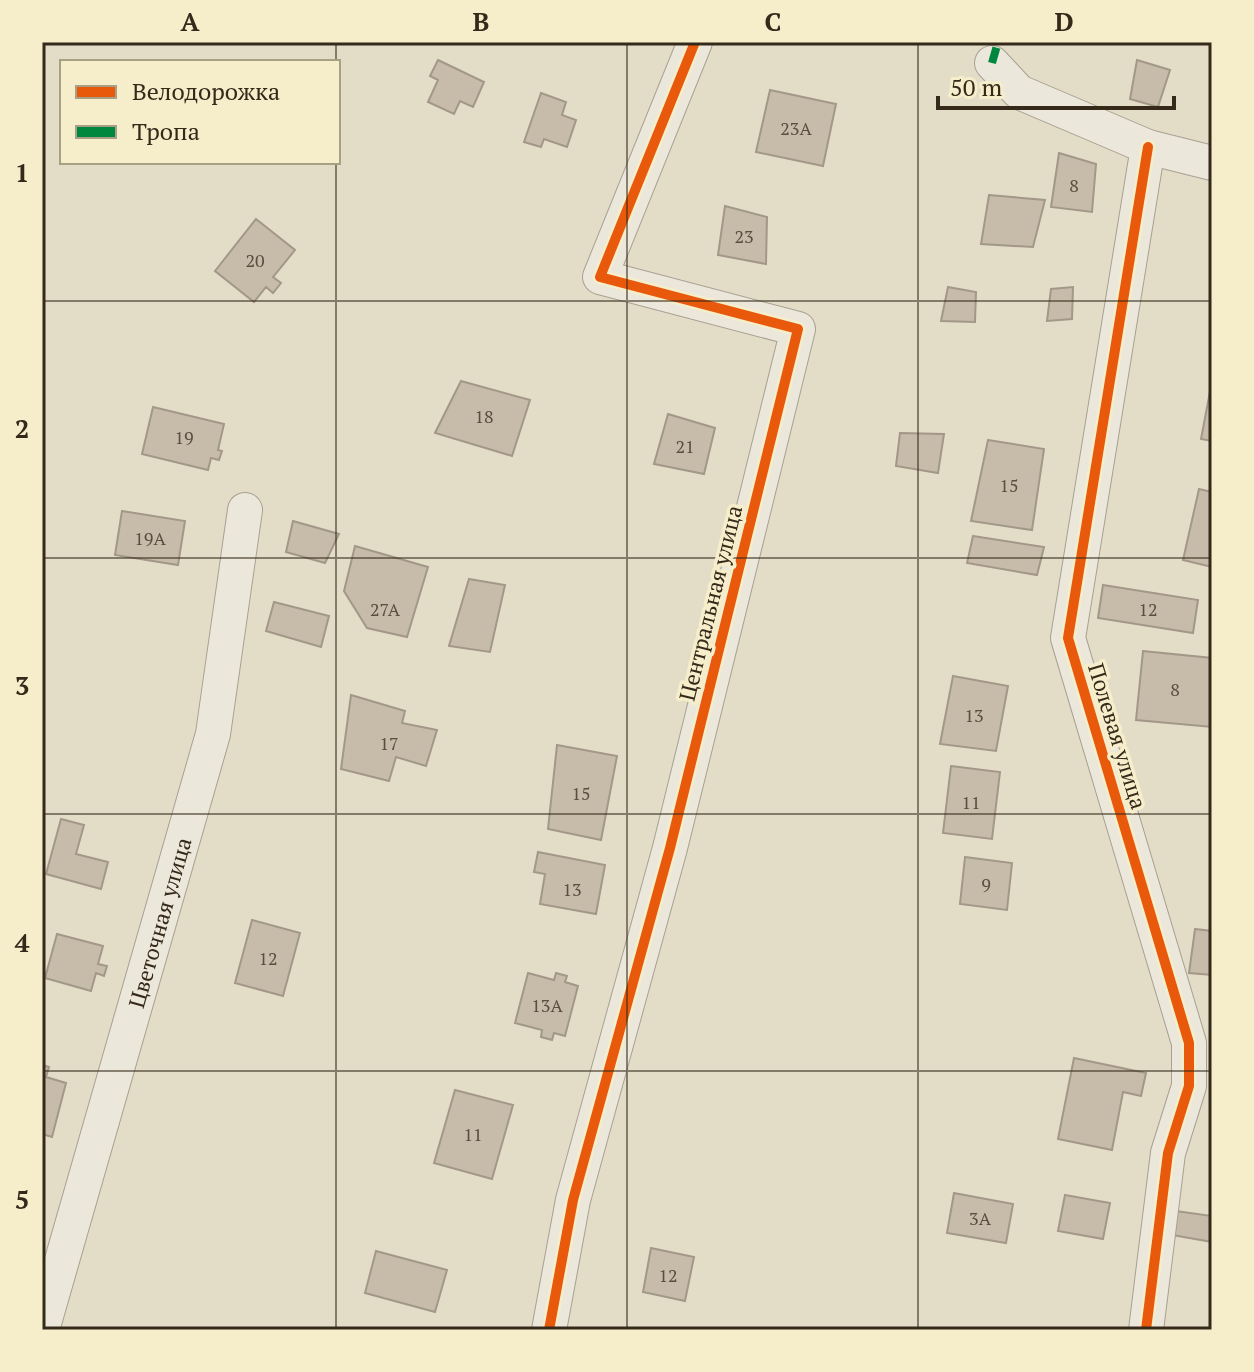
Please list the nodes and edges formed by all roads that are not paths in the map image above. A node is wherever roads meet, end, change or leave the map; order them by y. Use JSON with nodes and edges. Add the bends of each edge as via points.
{"nodes":[{"id":1,"x":695,"y":42,"type":"edge"},
{"id":2,"x":992,"y":63,"type":"dead end"},
{"id":3,"x":1148,"y":147,"type":"junction"},
{"id":4,"x":1212,"y":163,"type":"edge"},
{"id":5,"x":245,"y":510,"type":"dead end"},
{"id":6,"x":43,"y":1322,"type":"edge"},
{"id":7,"x":549,"y":1330,"type":"edge"},
{"id":8,"x":1146,"y":1330,"type":"edge"}],
"edges":[{"from":1,"to":7,"type":"street","name":"Центральная улица","via":[[600,277],[798,329],[670,848],[573,1200]]},
{"from":2,"to":3,"type":"street","via":[[1019,92]]},
{"from":3,"to":4,"type":"street"},
{"from":3,"to":8,"type":"street","name":"Полевая улица","via":[[1068,638],[1189,1043],[1189,1086],[1168,1153]]},
{"from":5,"to":6,"type":"street","name":"Цветочная улица","via":[[213,734]]}]}
